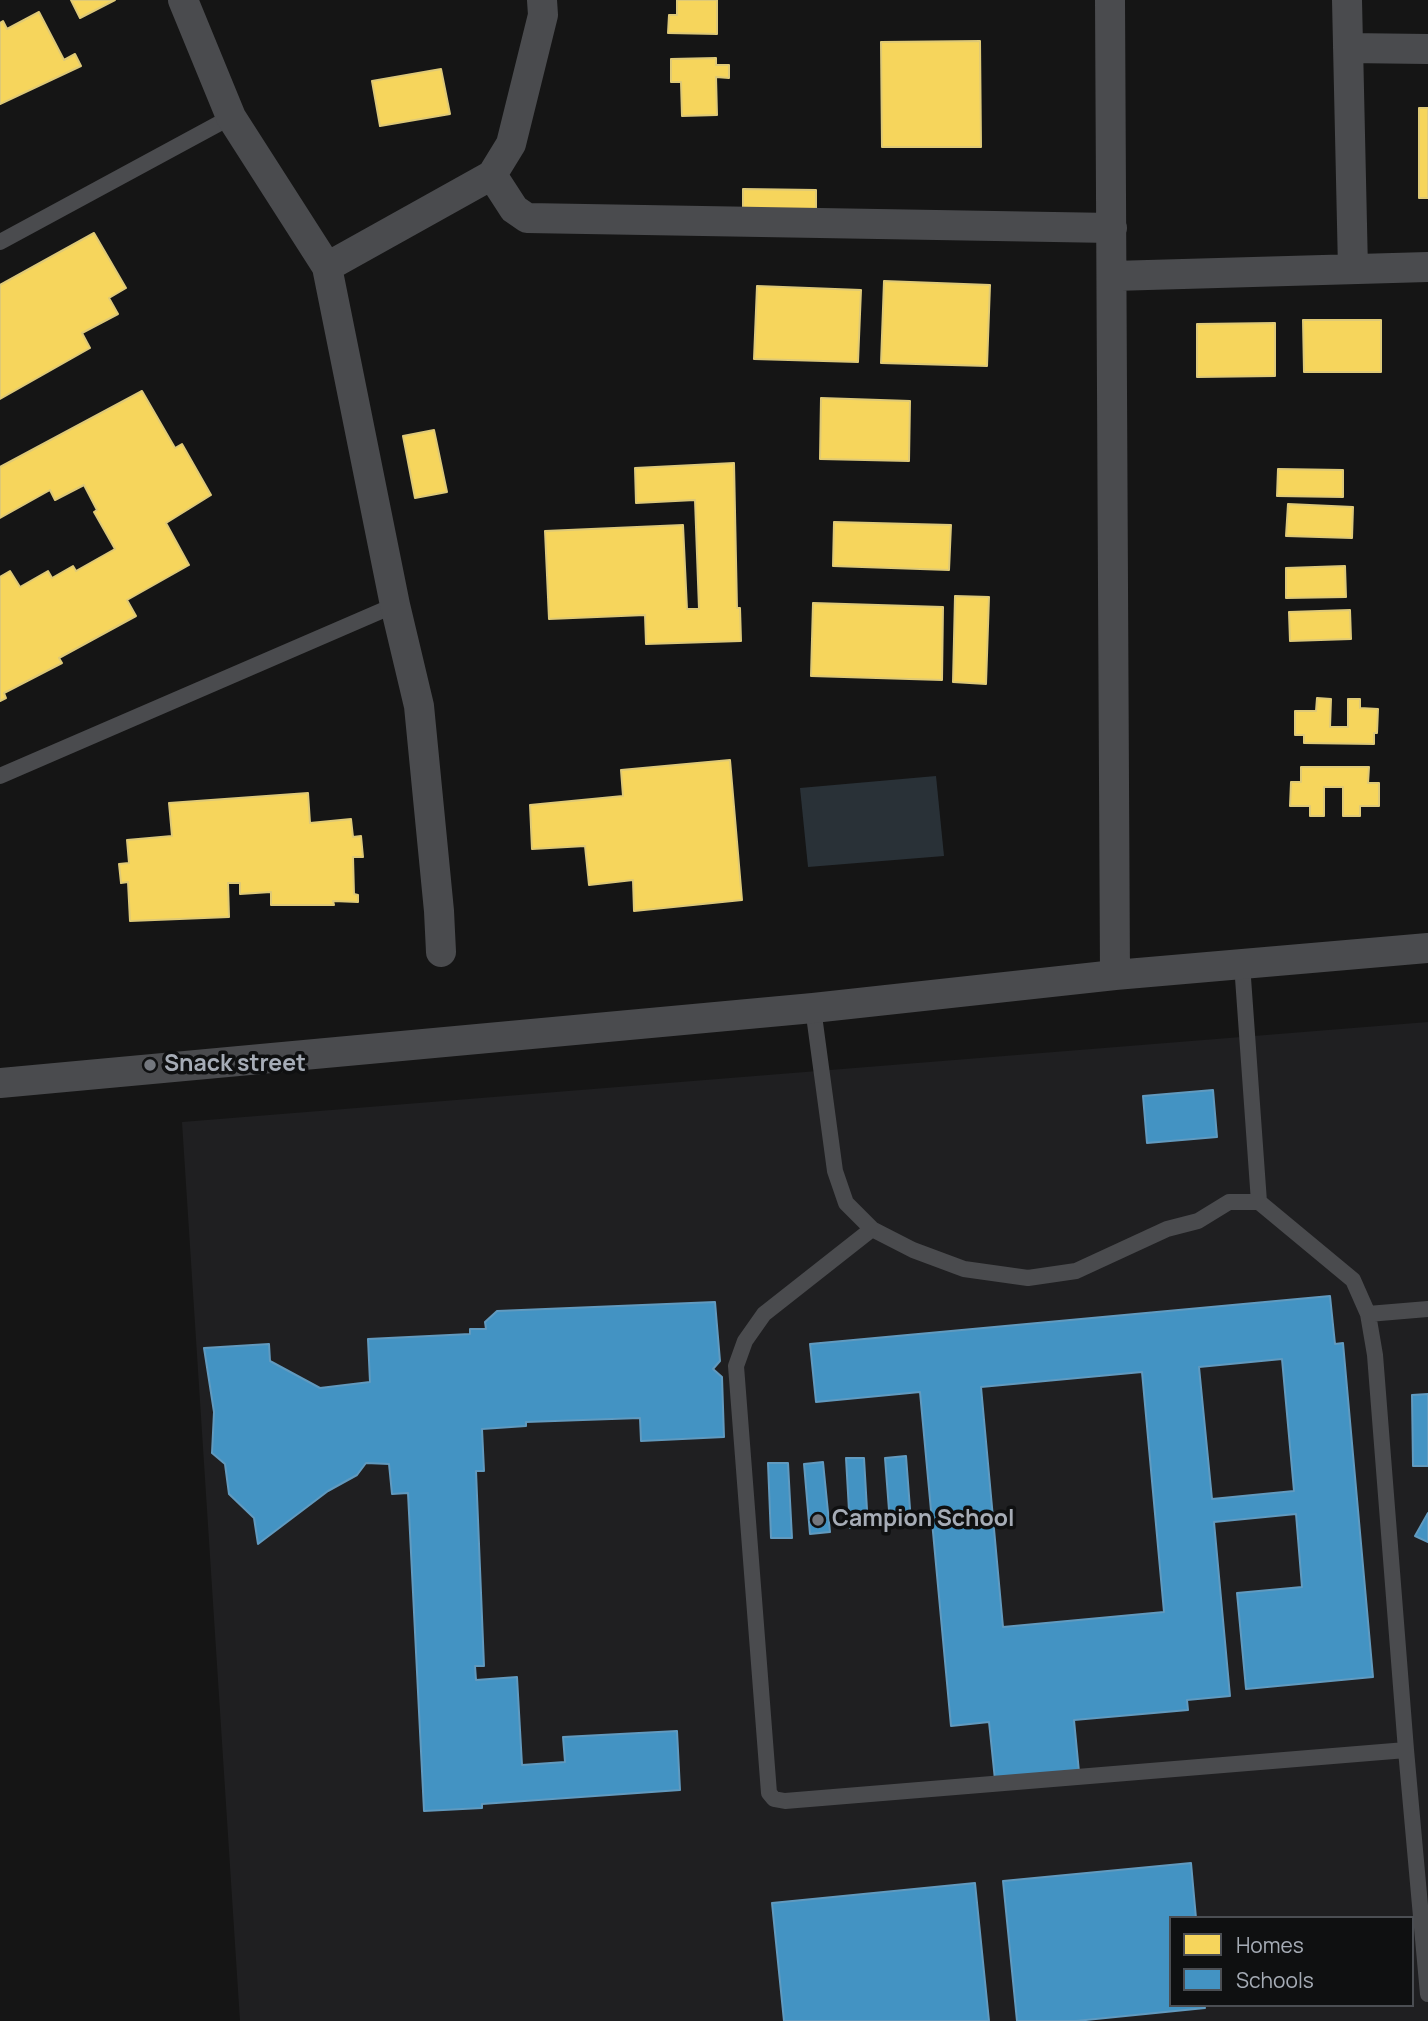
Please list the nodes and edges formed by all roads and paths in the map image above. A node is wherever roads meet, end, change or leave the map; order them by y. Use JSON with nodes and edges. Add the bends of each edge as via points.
{"nodes":[{"id":1,"x":183,"y":0,"type":"edge"},
{"id":2,"x":542,"y":0,"type":"edge"},
{"id":3,"x":1110,"y":0,"type":"edge"},
{"id":4,"x":1347,"y":0,"type":"edge"},
{"id":5,"x":1348,"y":48,"type":"junction"},
{"id":6,"x":1428,"y":48,"type":"edge"},
{"id":7,"x":231,"y":117,"type":"junction"},
{"id":8,"x":492,"y":176,"type":"junction"},
{"id":9,"x":1112,"y":228,"type":"junction"},
{"id":10,"x":0,"y":242,"type":"edge"},
{"id":11,"x":327,"y":267,"type":"junction"},
{"id":12,"x":1428,"y":267,"type":"edge"},
{"id":13,"x":1353,"y":269,"type":"junction"},
{"id":14,"x":1113,"y":276,"type":"junction"},
{"id":15,"x":395,"y":604,"type":"junction"},
{"id":16,"x":0,"y":776,"type":"edge"},
{"id":17,"x":1428,"y":948,"type":"edge"},
{"id":18,"x":440,"y":952,"type":"dead end"},
{"id":19,"x":1242,"y":964,"type":"junction"},
{"id":20,"x":1115,"y":975,"type":"junction"},
{"id":21,"x":813,"y":1008,"type":"junction"},
{"id":22,"x":0,"y":1083,"type":"edge"},
{"id":23,"x":1259,"y":1202,"type":"junction"},
{"id":24,"x":872,"y":1229,"type":"junction"},
{"id":25,"x":1428,"y":1308,"type":"edge"},
{"id":26,"x":1368,"y":1314,"type":"junction"},
{"id":27,"x":1406,"y":1750,"type":"junction"},
{"id":28,"x":1428,"y":1994,"type":"edge"}],
"edges":[{"from":1,"to":7,"type":"street"},
{"from":2,"to":8,"type":"street","via":[[543,15],[511,144]]},
{"from":3,"to":9,"type":"street"},
{"from":4,"to":5,"type":"street"},
{"from":5,"to":6,"type":"street"},
{"from":5,"to":13,"type":"street"},
{"from":7,"to":10,"type":"lane"},
{"from":7,"to":11,"type":"street"},
{"from":8,"to":9,"type":"street","via":[[514,209],[527,218]]},
{"from":8,"to":11,"type":"street"},
{"from":9,"to":14,"type":"street"},
{"from":11,"to":15,"type":"street"},
{"from":12,"to":13,"type":"street"},
{"from":13,"to":14,"type":"street"},
{"from":14,"to":20,"type":"street"},
{"from":15,"to":16,"type":"lane"},
{"from":15,"to":18,"type":"street","via":[[419,706]]},
{"from":17,"to":19,"type":"street"},
{"from":19,"to":20,"type":"street"},
{"from":19,"to":23,"type":"lane"},
{"from":20,"to":21,"type":"street"},
{"from":21,"to":22,"type":"street"},
{"from":21,"to":24,"type":"lane","via":[[835,1171],[846,1203]]},
{"from":23,"to":24,"type":"lane","via":[[1229,1202],[1198,1221],[1167,1229],[1076,1270],[1028,1278],[964,1269]]},
{"from":23,"to":26,"type":"lane","via":[[1353,1280]]},
{"from":24,"to":27,"type":"lane","via":[[764,1314],[745,1341],[736,1366],[769,1793],[774,1799]]},
{"from":25,"to":26,"type":"lane"},
{"from":26,"to":27,"type":"lane"},
{"from":27,"to":28,"type":"lane"}]}
